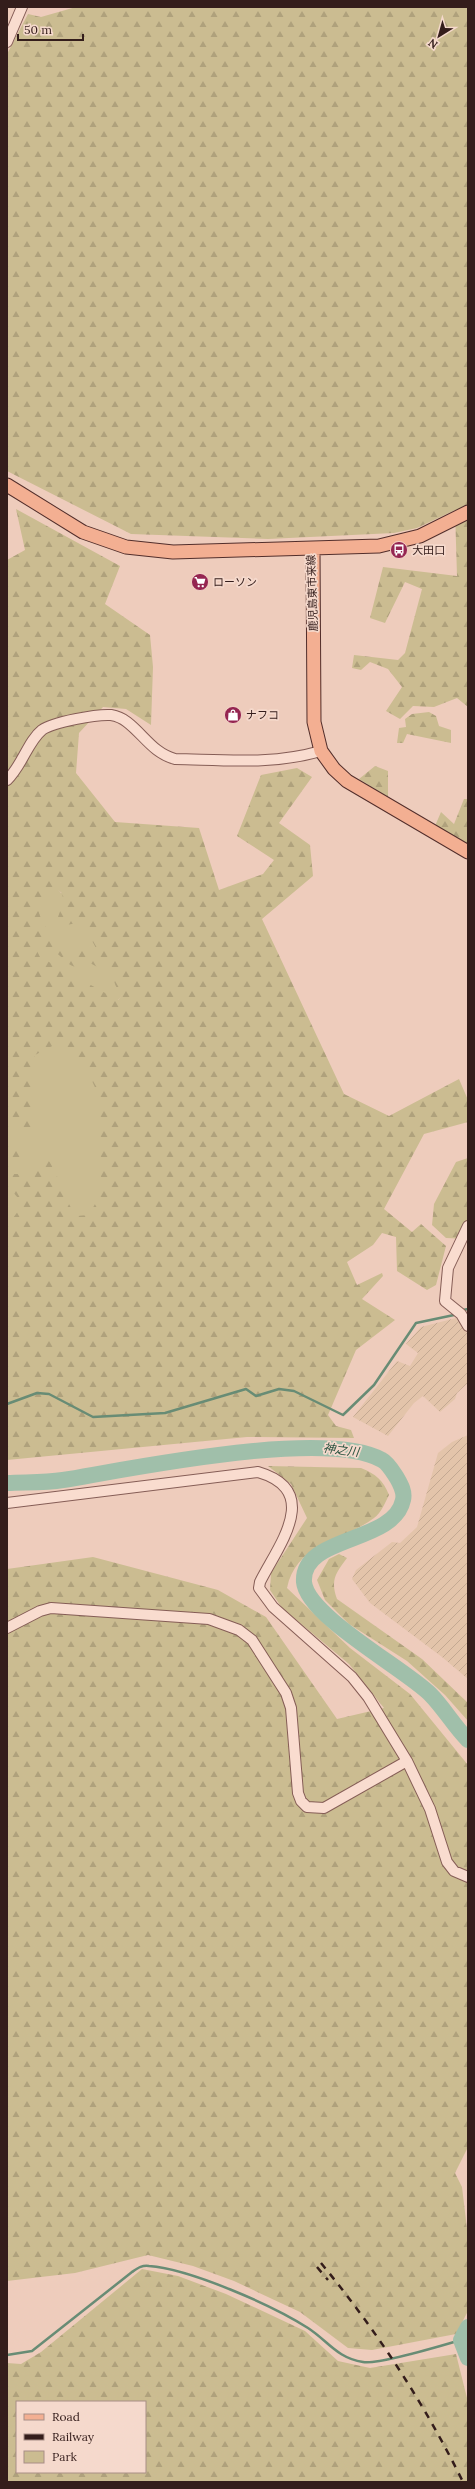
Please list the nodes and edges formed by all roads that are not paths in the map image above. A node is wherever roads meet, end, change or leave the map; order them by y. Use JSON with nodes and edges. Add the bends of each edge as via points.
{"nodes":[{"id":1,"x":22,"y":7,"type":"edge"},
{"id":2,"x":7,"y":42,"type":"edge"},
{"id":3,"x":7,"y":485,"type":"edge"},
{"id":4,"x":468,"y":512,"type":"edge"},
{"id":5,"x":313,"y":550,"type":"junction"},
{"id":6,"x":321,"y":751,"type":"junction"},
{"id":7,"x":7,"y":780,"type":"edge"},
{"id":8,"x":468,"y":852,"type":"edge"},
{"id":9,"x":468,"y":1226,"type":"edge"},
{"id":10,"x":468,"y":1326,"type":"edge"},
{"id":11,"x":7,"y":1503,"type":"edge"},
{"id":12,"x":7,"y":1628,"type":"edge"},
{"id":13,"x":407,"y":1762,"type":"junction"},
{"id":14,"x":468,"y":1877,"type":"edge"}],
"edges":[{"from":1,"to":2,"type":"street"},
{"from":3,"to":5,"type":"main road","name":"鹿児島東市来線","via":[[83,532],[126,547],[173,552]]},
{"from":4,"to":5,"type":"main road","via":[[439,528],[397,543]]},
{"from":5,"to":6,"type":"main road","name":"鹿児島東市来線","via":[[314,722]]},
{"from":6,"to":7,"type":"street","via":[[294,759],[260,761],[175,759],[162,755],[120,717],[95,716],[42,730]]},
{"from":6,"to":8,"type":"main road","name":"鹿児島東市来線","via":[[347,781]]},
{"from":9,"to":10,"type":"street","via":[[448,1268],[445,1301],[461,1314]]},
{"from":11,"to":13,"type":"street","via":[[258,1472],[266,1475],[285,1489],[291,1498],[293,1516],[260,1582],[260,1588],[273,1607],[352,1677],[381,1716]]},
{"from":12,"to":13,"type":"street","via":[[51,1608],[209,1619],[239,1630],[252,1640],[286,1693],[291,1708],[298,1793],[300,1802],[307,1807],[324,1808]]},
{"from":13,"to":14,"type":"street","via":[[430,1809],[447,1862],[454,1871]]}]}
